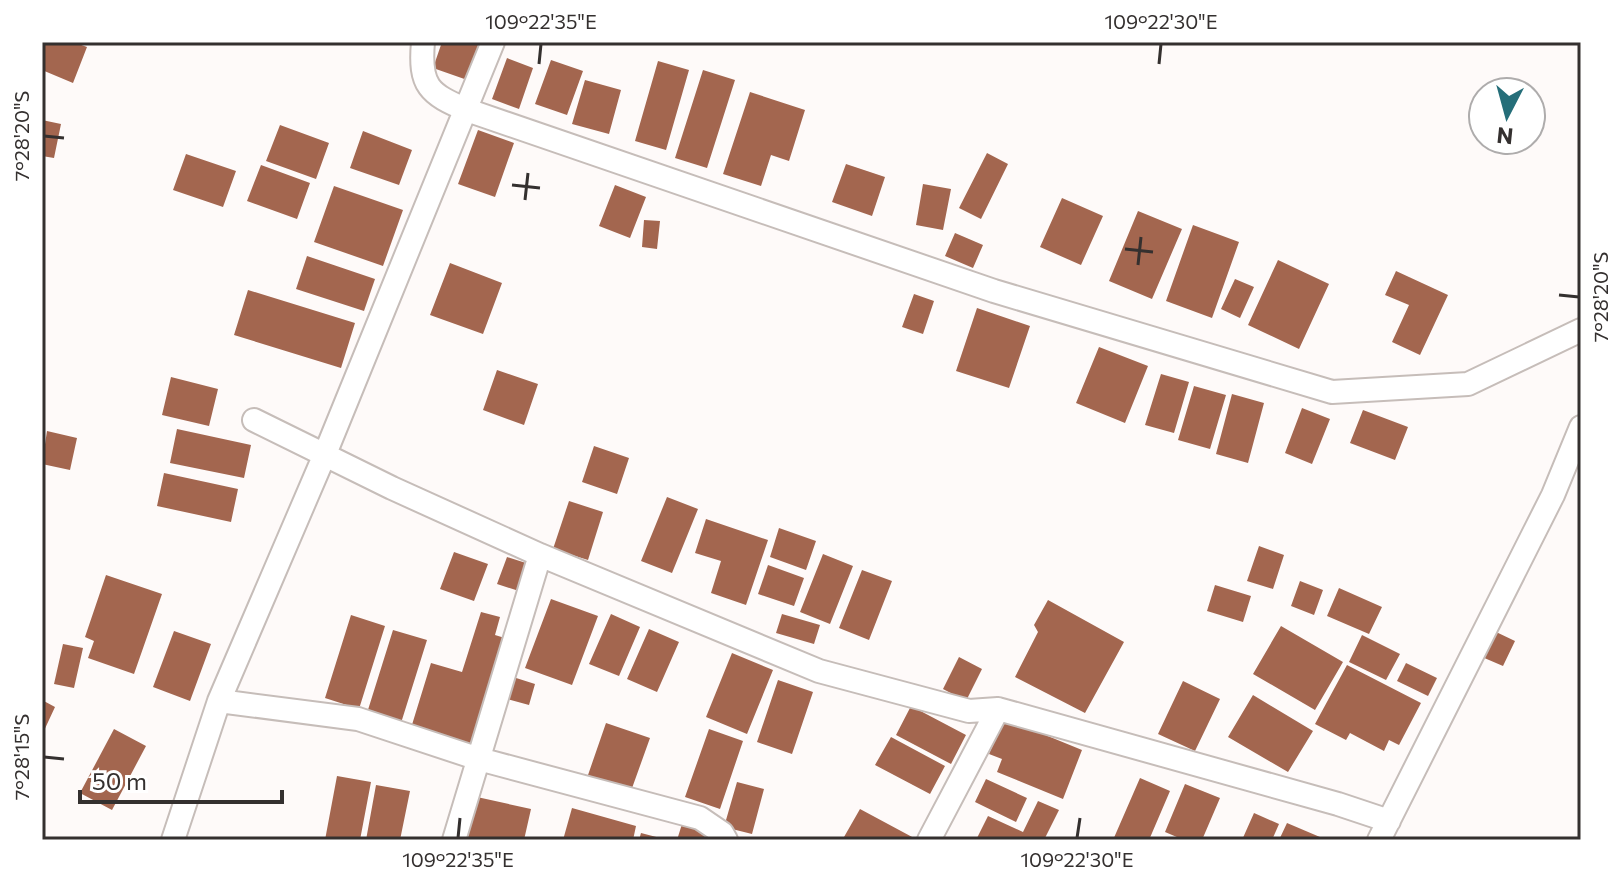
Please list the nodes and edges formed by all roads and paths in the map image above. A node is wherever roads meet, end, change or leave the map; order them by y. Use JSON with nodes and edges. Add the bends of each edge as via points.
{"nodes":[{"id":1,"x":423,"y":42,"type":"edge"},
{"id":2,"x":493,"y":42,"type":"edge"},
{"id":3,"x":467,"y":110,"type":"junction"},
{"id":4,"x":1581,"y":330,"type":"edge"},
{"id":5,"x":254,"y":420,"type":"dead end"},
{"id":6,"x":1581,"y":427,"type":"edge"},
{"id":7,"x":325,"y":454,"type":"junction"},
{"id":8,"x":540,"y":555,"type":"junction"},
{"id":9,"x":219,"y":701,"type":"junction"},
{"id":10,"x":998,"y":709,"type":"junction"},
{"id":11,"x":479,"y":759,"type":"junction"},
{"id":12,"x":1384,"y":831,"type":"edge"},
{"id":13,"x":173,"y":840,"type":"edge"},
{"id":14,"x":454,"y":840,"type":"edge"},
{"id":15,"x":726,"y":840,"type":"edge"},
{"id":16,"x":929,"y":840,"type":"edge"}],
"edges":[{"from":1,"to":3,"type":"street","via":[[429,88]]},
{"from":2,"to":3,"type":"street"},
{"from":3,"to":4,"type":"street","via":[[994,291],[1332,392],[1468,384]]},
{"from":3,"to":7,"type":"street"},
{"from":5,"to":7,"type":"street"},
{"from":6,"to":12,"type":"street","via":[[1553,495]]},
{"from":7,"to":8,"type":"street"},
{"from":7,"to":9,"type":"street"},
{"from":8,"to":10,"type":"street","via":[[819,671],[969,711]]},
{"from":8,"to":11,"type":"street"},
{"from":9,"to":11,"type":"street","via":[[358,719]]},
{"from":9,"to":13,"type":"street"},
{"from":10,"to":12,"type":"street","via":[[1338,804]]},
{"from":10,"to":16,"type":"street"},
{"from":11,"to":14,"type":"street"},
{"from":11,"to":15,"type":"street","via":[[700,818]]}]}
